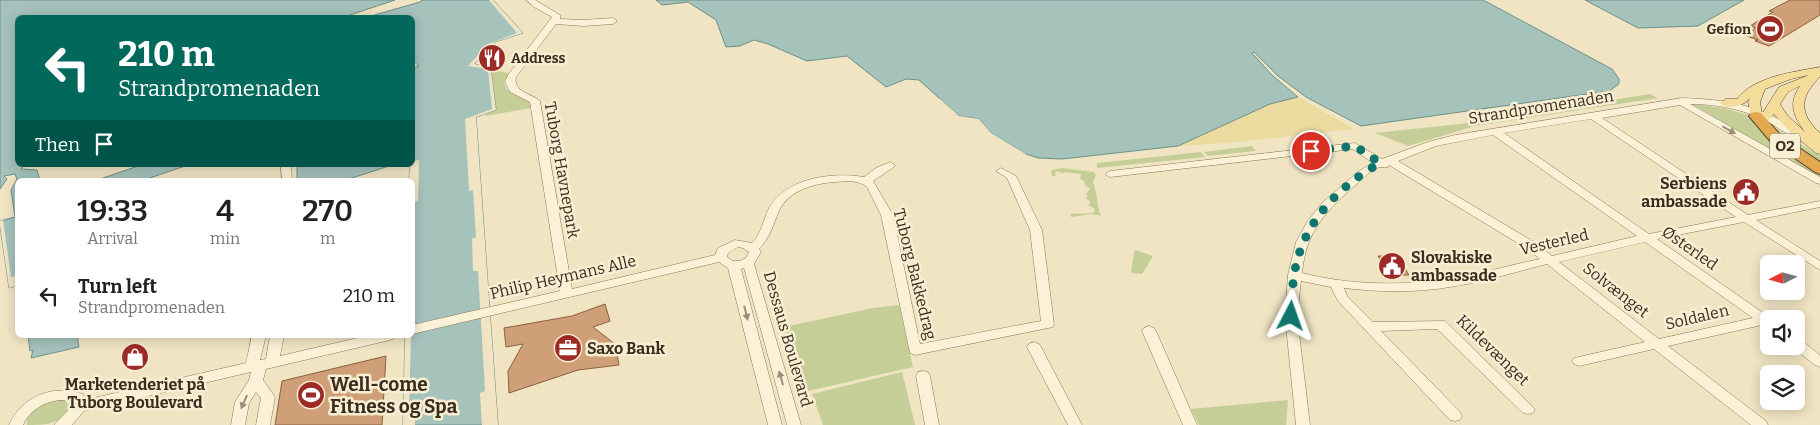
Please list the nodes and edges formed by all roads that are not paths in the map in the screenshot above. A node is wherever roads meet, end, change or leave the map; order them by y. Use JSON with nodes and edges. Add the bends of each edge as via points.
{"nodes":[{"id":1,"x":530,"y":0,"type":"edge"},
{"id":2,"x":556,"y":21,"type":"junction"},
{"id":3,"x":613,"y":21,"type":"dead end"},
{"id":4,"x":1820,"y":70,"type":"edge"},
{"id":5,"x":1810,"y":79,"type":"junction"},
{"id":6,"x":1764,"y":85,"type":"junction"},
{"id":7,"x":1785,"y":88,"type":"junction"},
{"id":8,"x":1800,"y":95,"type":"junction"},
{"id":9,"x":1682,"y":101,"type":"junction"},
{"id":10,"x":1700,"y":101,"type":"junction"},
{"id":11,"x":1726,"y":103,"type":"junction"},
{"id":12,"x":1774,"y":104,"type":"junction"},
{"id":13,"x":1594,"y":116,"type":"junction"},
{"id":14,"x":1760,"y":116,"type":"junction"},
{"id":15,"x":1494,"y":131,"type":"junction"},
{"id":16,"x":1818,"y":147,"type":"edge"},
{"id":17,"x":1385,"y":163,"type":"junction"},
{"id":18,"x":890,"y":165,"type":"dead end"},
{"id":19,"x":1820,"y":169,"type":"edge"},
{"id":20,"x":1001,"y":171,"type":"dead end"},
{"id":21,"x":1110,"y":174,"type":"dead end"},
{"id":22,"x":866,"y":181,"type":"junction"},
{"id":23,"x":1820,"y":181,"type":"edge"},
{"id":24,"x":1820,"y":204,"type":"edge"},
{"id":25,"x":1747,"y":219,"type":"junction"},
{"id":26,"x":1646,"y":238,"type":"junction"},
{"id":27,"x":753,"y":248,"type":"junction"},
{"id":28,"x":721,"y":258,"type":"junction"},
{"id":29,"x":1550,"y":259,"type":"junction"},
{"id":30,"x":748,"y":262,"type":"junction"},
{"id":31,"x":734,"y":266,"type":"junction"},
{"id":32,"x":1820,"y":266,"type":"edge"},
{"id":33,"x":1294,"y":275,"type":"junction"},
{"id":34,"x":1336,"y":284,"type":"junction"},
{"id":35,"x":567,"y":295,"type":"junction"},
{"id":36,"x":1760,"y":318,"type":"edge"},
{"id":37,"x":1760,"y":323,"type":"edge"},
{"id":38,"x":1371,"y":327,"type":"junction"},
{"id":39,"x":415,"y":329,"type":"edge"},
{"id":40,"x":1149,"y":331,"type":"dead end"},
{"id":41,"x":259,"y":338,"type":"edge"},
{"id":42,"x":275,"y":338,"type":"edge"},
{"id":43,"x":377,"y":338,"type":"edge"},
{"id":44,"x":1658,"y":344,"type":"junction"},
{"id":45,"x":1034,"y":347,"type":"dead end"},
{"id":46,"x":1805,"y":350,"type":"edge"},
{"id":47,"x":1579,"y":361,"type":"dead end"},
{"id":48,"x":1820,"y":362,"type":"edge"},
{"id":49,"x":261,"y":365,"type":"junction"},
{"id":50,"x":922,"y":376,"type":"dead end"},
{"id":51,"x":256,"y":381,"type":"junction"},
{"id":52,"x":79,"y":407,"type":"junction"},
{"id":53,"x":1528,"y":409,"type":"dead end"},
{"id":54,"x":1455,"y":416,"type":"dead end"},
{"id":55,"x":12,"y":424,"type":"edge"},
{"id":56,"x":61,"y":425,"type":"edge"},
{"id":57,"x":238,"y":425,"type":"edge"},
{"id":58,"x":263,"y":425,"type":"edge"},
{"id":59,"x":775,"y":425,"type":"edge"},
{"id":60,"x":794,"y":425,"type":"edge"},
{"id":61,"x":932,"y":425,"type":"edge"},
{"id":62,"x":1075,"y":425,"type":"edge"},
{"id":63,"x":1190,"y":425,"type":"edge"},
{"id":64,"x":1303,"y":425,"type":"edge"},
{"id":65,"x":1762,"y":425,"type":"edge"}],
"edges":[{"from":1,"to":2,"type":"street","via":[[539,8],[555,14]]},
{"from":2,"to":3,"type":"street"},
{"from":2,"to":35,"type":"street","name":"Tuborg Havnepark","via":[[510,82],[514,90],[535,102]]},
{"from":4,"to":5,"type":"main road"},
{"from":4,"to":6,"type":"main road"},
{"from":5,"to":7,"type":"main road"},
{"from":5,"to":8,"type":"main road"},
{"from":6,"to":7,"type":"main road"},
{"from":6,"to":11,"type":"main road","via":[[1747,94],[1741,102]]},
{"from":6,"to":14,"type":"main road","via":[[1754,102]]},
{"from":7,"to":8,"type":"main road"},
{"from":7,"to":12,"type":"main road"},
{"from":8,"to":16,"type":"main road","number":"O2","via":[[1798,114]]},
{"from":9,"to":10,"type":"street","name":"Strandpromenaden"},
{"from":9,"to":13,"type":"street","name":"Strandpromenaden"},
{"from":9,"to":23,"type":"street","one_way":true},
{"from":10,"to":11,"type":"street","name":"Strandpromenaden"},
{"from":10,"to":14,"type":"street","name":"Strandpromenaden"},
{"from":11,"to":14,"type":"street","name":"Strandpromenaden"},
{"from":12,"to":14,"type":"main road","via":[[1770,114]]},
{"from":12,"to":16,"type":"main road","via":[[1780,116]]},
{"from":13,"to":15,"type":"street","name":"Strandpromenaden"},
{"from":13,"to":25,"type":"street"},
{"from":14,"to":16,"type":"street"},
{"from":14,"to":19,"type":"highway","number":"O2","via":[[1776,139]]},
{"from":15,"to":17,"type":"street","name":"Strandpromenaden","via":[[1432,144]]},
{"from":15,"to":26,"type":"street","name":"Østerled"},
{"from":17,"to":21,"type":"street","via":[[1355,146]]},
{"from":17,"to":29,"type":"street","name":"Solvænget","via":[[1520,238]]},
{"from":17,"to":33,"type":"street","name":"Strandpromenaden","via":[[1343,189],[1326,204],[1302,242]]},
{"from":18,"to":22,"type":"street"},
{"from":20,"to":22,"type":"street","name":"Tuborg Bakkedrag","via":[[1011,176],[1036,230],[1048,324],[915,350],[887,215]]},
{"from":22,"to":27,"type":"street","via":[[844,178],[820,181],[790,193],[779,203],[764,238]]},
{"from":24,"to":25,"type":"street","name":"Vesterled"},
{"from":25,"to":26,"type":"street","name":"Vesterled"},
{"from":25,"to":32,"type":"street"},
{"from":26,"to":29,"type":"street","name":"Vesterled"},
{"from":26,"to":36,"type":"street","name":"Østerled"},
{"from":27,"to":28,"type":"street","via":[[730,245],[722,251]]},
{"from":27,"to":30,"type":"street","via":[[755,254]]},
{"from":28,"to":31,"type":"street"},
{"from":28,"to":35,"type":"street","name":"Philip Heymans Alle"},
{"from":29,"to":34,"type":"street","name":"Vesterled","via":[[1435,284],[1390,287]]},
{"from":29,"to":44,"type":"street","name":"Solvænget"},
{"from":30,"to":31,"type":"street"},
{"from":60,"to":30,"type":"street","name":"Dessaus Boulevard","one_way":true},
{"from":31,"to":59,"type":"street","name":"Dessaus Boulevard","one_way":true},
{"from":33,"to":34,"type":"street","name":"Vesterled"},
{"from":33,"to":64,"type":"street","name":"Strandpromenaden","via":[[1291,316]]},
{"from":34,"to":38,"type":"street","via":[[1342,298]]},
{"from":35,"to":39,"type":"street","name":"Philip Heymans Alle"},
{"from":37,"to":44,"type":"street","name":"Soldalen"},
{"from":38,"to":53,"type":"street","name":"Kildevænget","via":[[1440,324]]},
{"from":38,"to":54,"type":"street"},
{"from":40,"to":63,"type":"street"},
{"from":41,"to":49,"type":"street"},
{"from":42,"to":49,"type":"street"},
{"from":43,"to":49,"type":"street"},
{"from":44,"to":47,"type":"street","name":"Soldalen"},
{"from":44,"to":65,"type":"street","name":"Solvænget"},
{"from":45,"to":62,"type":"street"},
{"from":46,"to":48,"type":"street"},
{"from":49,"to":51,"type":"street"},
{"from":49,"to":52,"type":"street"},
{"from":50,"to":61,"type":"street"},
{"from":51,"to":57,"type":"street","one_way":true,"via":[[242,402]]},
{"from":51,"to":58,"type":"street","via":[[268,397]]},
{"from":52,"to":55,"type":"street","via":[[78,398],[52,396],[33,405]]},
{"from":52,"to":56,"type":"street"}]}
